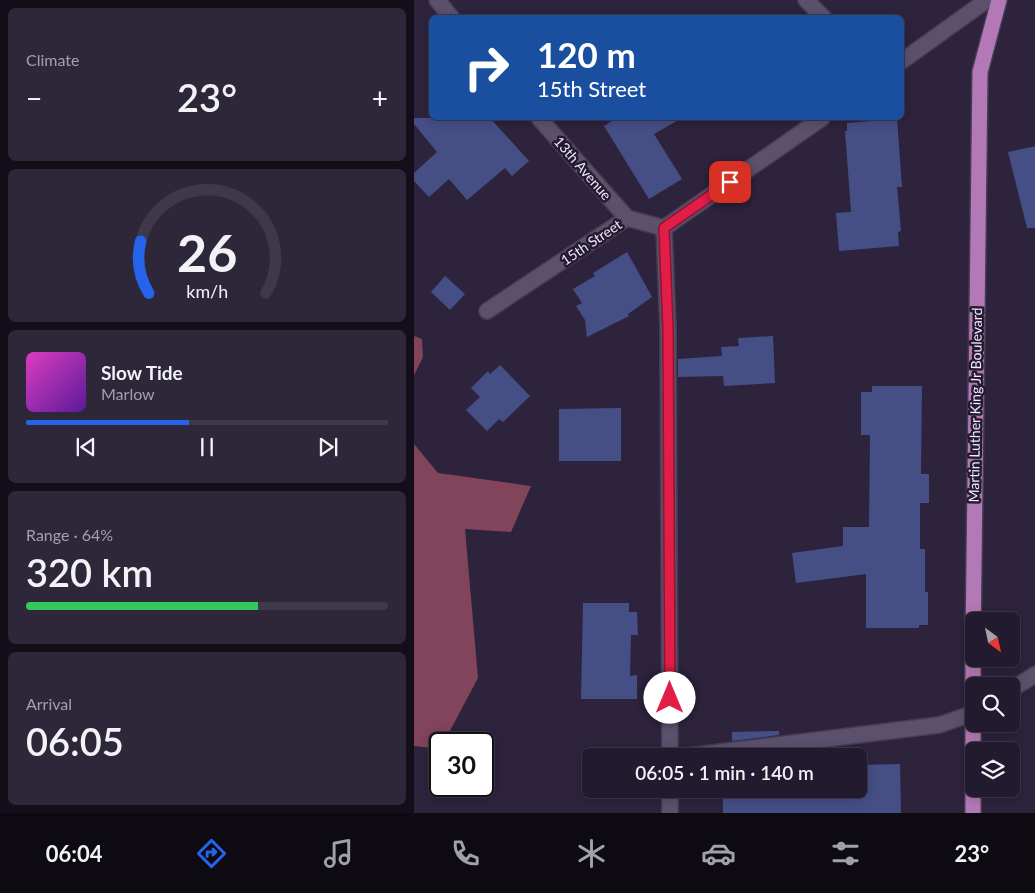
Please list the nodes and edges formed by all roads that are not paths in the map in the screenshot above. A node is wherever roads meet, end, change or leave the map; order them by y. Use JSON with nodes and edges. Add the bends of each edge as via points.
{"nodes":[{"id":1,"x":437,"y":0,"type":"edge"},
{"id":2,"x":806,"y":0,"type":"edge"},
{"id":3,"x":988,"y":0,"type":"edge"},
{"id":4,"x":999,"y":0,"type":"edge"},
{"id":5,"x":450,"y":15,"type":"edge"},
{"id":6,"x":821,"y":15,"type":"edge"},
{"id":7,"x":904,"y":61,"type":"edge"},
{"id":8,"x":541,"y":120,"type":"edge"},
{"id":9,"x":819,"y":120,"type":"edge"},
{"id":10,"x":627,"y":218,"type":"junction"},
{"id":11,"x":664,"y":228,"type":"junction"},
{"id":12,"x":487,"y":311,"type":"dead end"},
{"id":13,"x":1035,"y":674,"type":"edge"},
{"id":14,"x":973,"y":677,"type":"edge"},
{"id":15,"x":1020,"y":684,"type":"edge"},
{"id":16,"x":965,"y":717,"type":"edge"},
{"id":17,"x":973,"y":732,"type":"edge"},
{"id":18,"x":670,"y":748,"type":"edge"},
{"id":19,"x":753,"y":748,"type":"edge"},
{"id":20,"x":670,"y":798,"type":"edge"},
{"id":21,"x":670,"y":813,"type":"edge"},
{"id":22,"x":973,"y":813,"type":"edge"}],
"edges":[{"from":1,"to":5,"type":"street"},
{"from":2,"to":6,"type":"street"},
{"from":3,"to":7,"type":"street"},
{"from":4,"to":14,"type":"main road","name":"Martin Luther King Jr Boulevard","via":[[980,72]]},
{"from":8,"to":10,"type":"street","name":"13th Avenue"},
{"from":9,"to":11,"type":"street"},
{"from":10,"to":11,"type":"street","name":"15th Street"},
{"from":10,"to":12,"type":"street","name":"15th Street"},
{"from":11,"to":18,"type":"street","via":[[668,328]]},
{"from":13,"to":15,"type":"street"},
{"from":16,"to":19,"type":"street","via":[[939,725]]},
{"from":17,"to":22,"type":"main road","name":"Martin Luther King Jr Boulevard"},
{"from":20,"to":21,"type":"street"}]}
